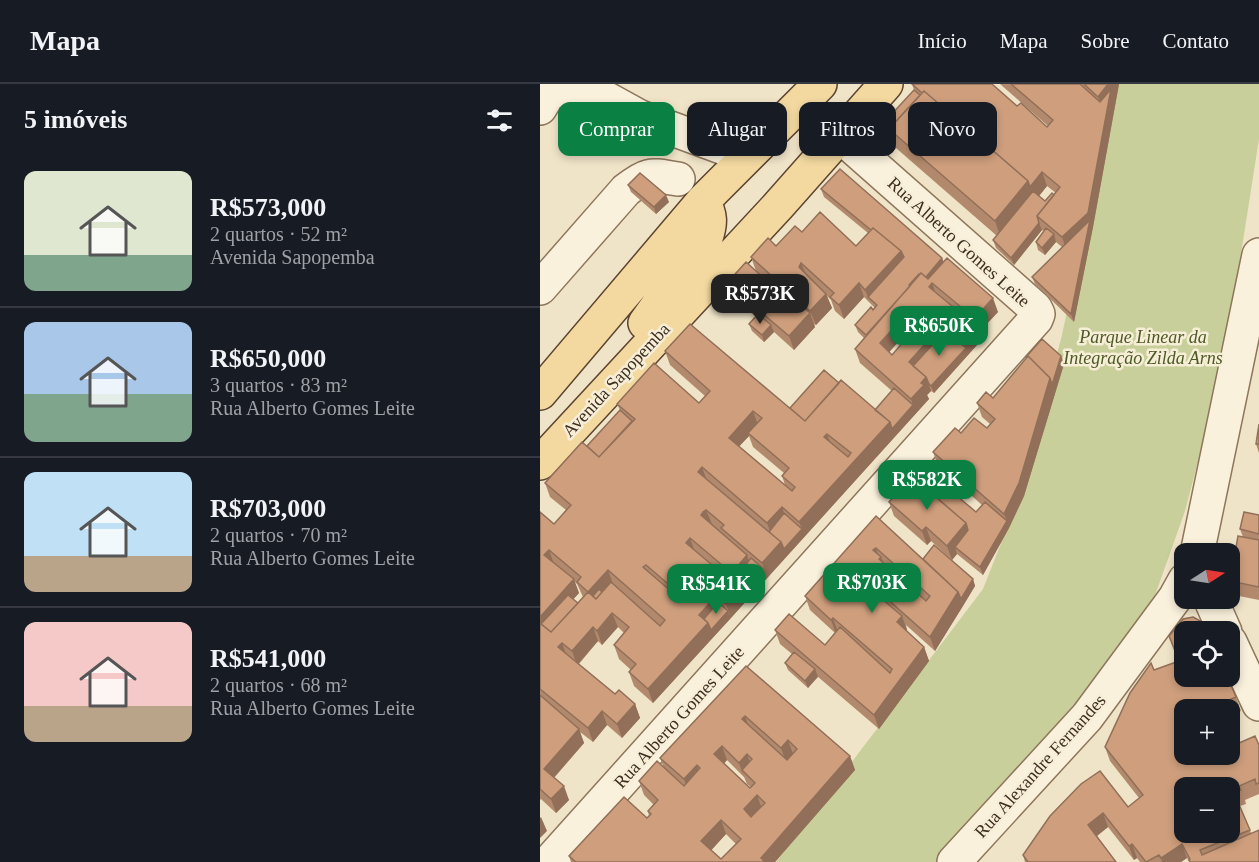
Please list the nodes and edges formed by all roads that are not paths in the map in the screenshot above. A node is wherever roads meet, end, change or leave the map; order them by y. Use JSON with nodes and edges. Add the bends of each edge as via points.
{"nodes":[{"id":1,"x":820,"y":84,"type":"edge"},
{"id":2,"x":886,"y":84,"type":"edge"},
{"id":3,"x":613,"y":102,"type":"edge"},
{"id":4,"x":870,"y":102,"type":"edge"},
{"id":5,"x":540,"y":108,"type":"edge"},
{"id":6,"x":787,"y":116,"type":"edge"},
{"id":7,"x":668,"y":156,"type":"edge"},
{"id":8,"x":746,"y":156,"type":"edge"},
{"id":9,"x":822,"y":156,"type":"edge"},
{"id":10,"x":863,"y":156,"type":"edge"},
{"id":11,"x":678,"y":179,"type":"junction"},
{"id":12,"x":703,"y":201,"type":"junction"},
{"id":13,"x":1259,"y":255,"type":"edge"},
{"id":14,"x":540,"y":288,"type":"edge"},
{"id":15,"x":540,"y":393,"type":"edge"},
{"id":16,"x":583,"y":417,"type":"junction"},
{"id":17,"x":540,"y":463,"type":"edge"},
{"id":18,"x":1199,"y":543,"type":"edge"},
{"id":19,"x":1174,"y":598,"type":"edge"},
{"id":20,"x":1240,"y":663,"type":"edge"},
{"id":21,"x":1259,"y":704,"type":"edge"},
{"id":22,"x":549,"y":862,"type":"edge"},
{"id":23,"x":954,"y":862,"type":"edge"}],
"edges":[{"from":1,"to":6,"type":"main road"},
{"from":2,"to":4,"type":"main road","name":"Avenida Sapopemba"},
{"from":3,"to":5,"type":"street","via":[[591,90],[571,87],[549,93]]},
{"from":7,"to":11,"type":"street"},
{"from":8,"to":12,"type":"main road"},
{"from":9,"to":16,"type":"main road","name":"Avenida Sapopemba"},
{"from":10,"to":22,"type":"street","name":"Rua Alberto Gomes Leite","via":[[1035,308],[1036,319]]},
{"from":11,"to":12,"type":"street"},
{"from":11,"to":14,"type":"street","via":[[642,177]]},
{"from":12,"to":15,"type":"main road"},
{"from":12,"to":16,"type":"main road","via":[[711,223],[706,238]]},
{"from":13,"to":18,"type":"street"},
{"from":16,"to":17,"type":"main road","name":"Avenida Sapopemba"},
{"from":19,"to":23,"type":"street","name":"Rua Alexandre Fernandes","via":[[1087,717]]},
{"from":20,"to":21,"type":"street"}]}
